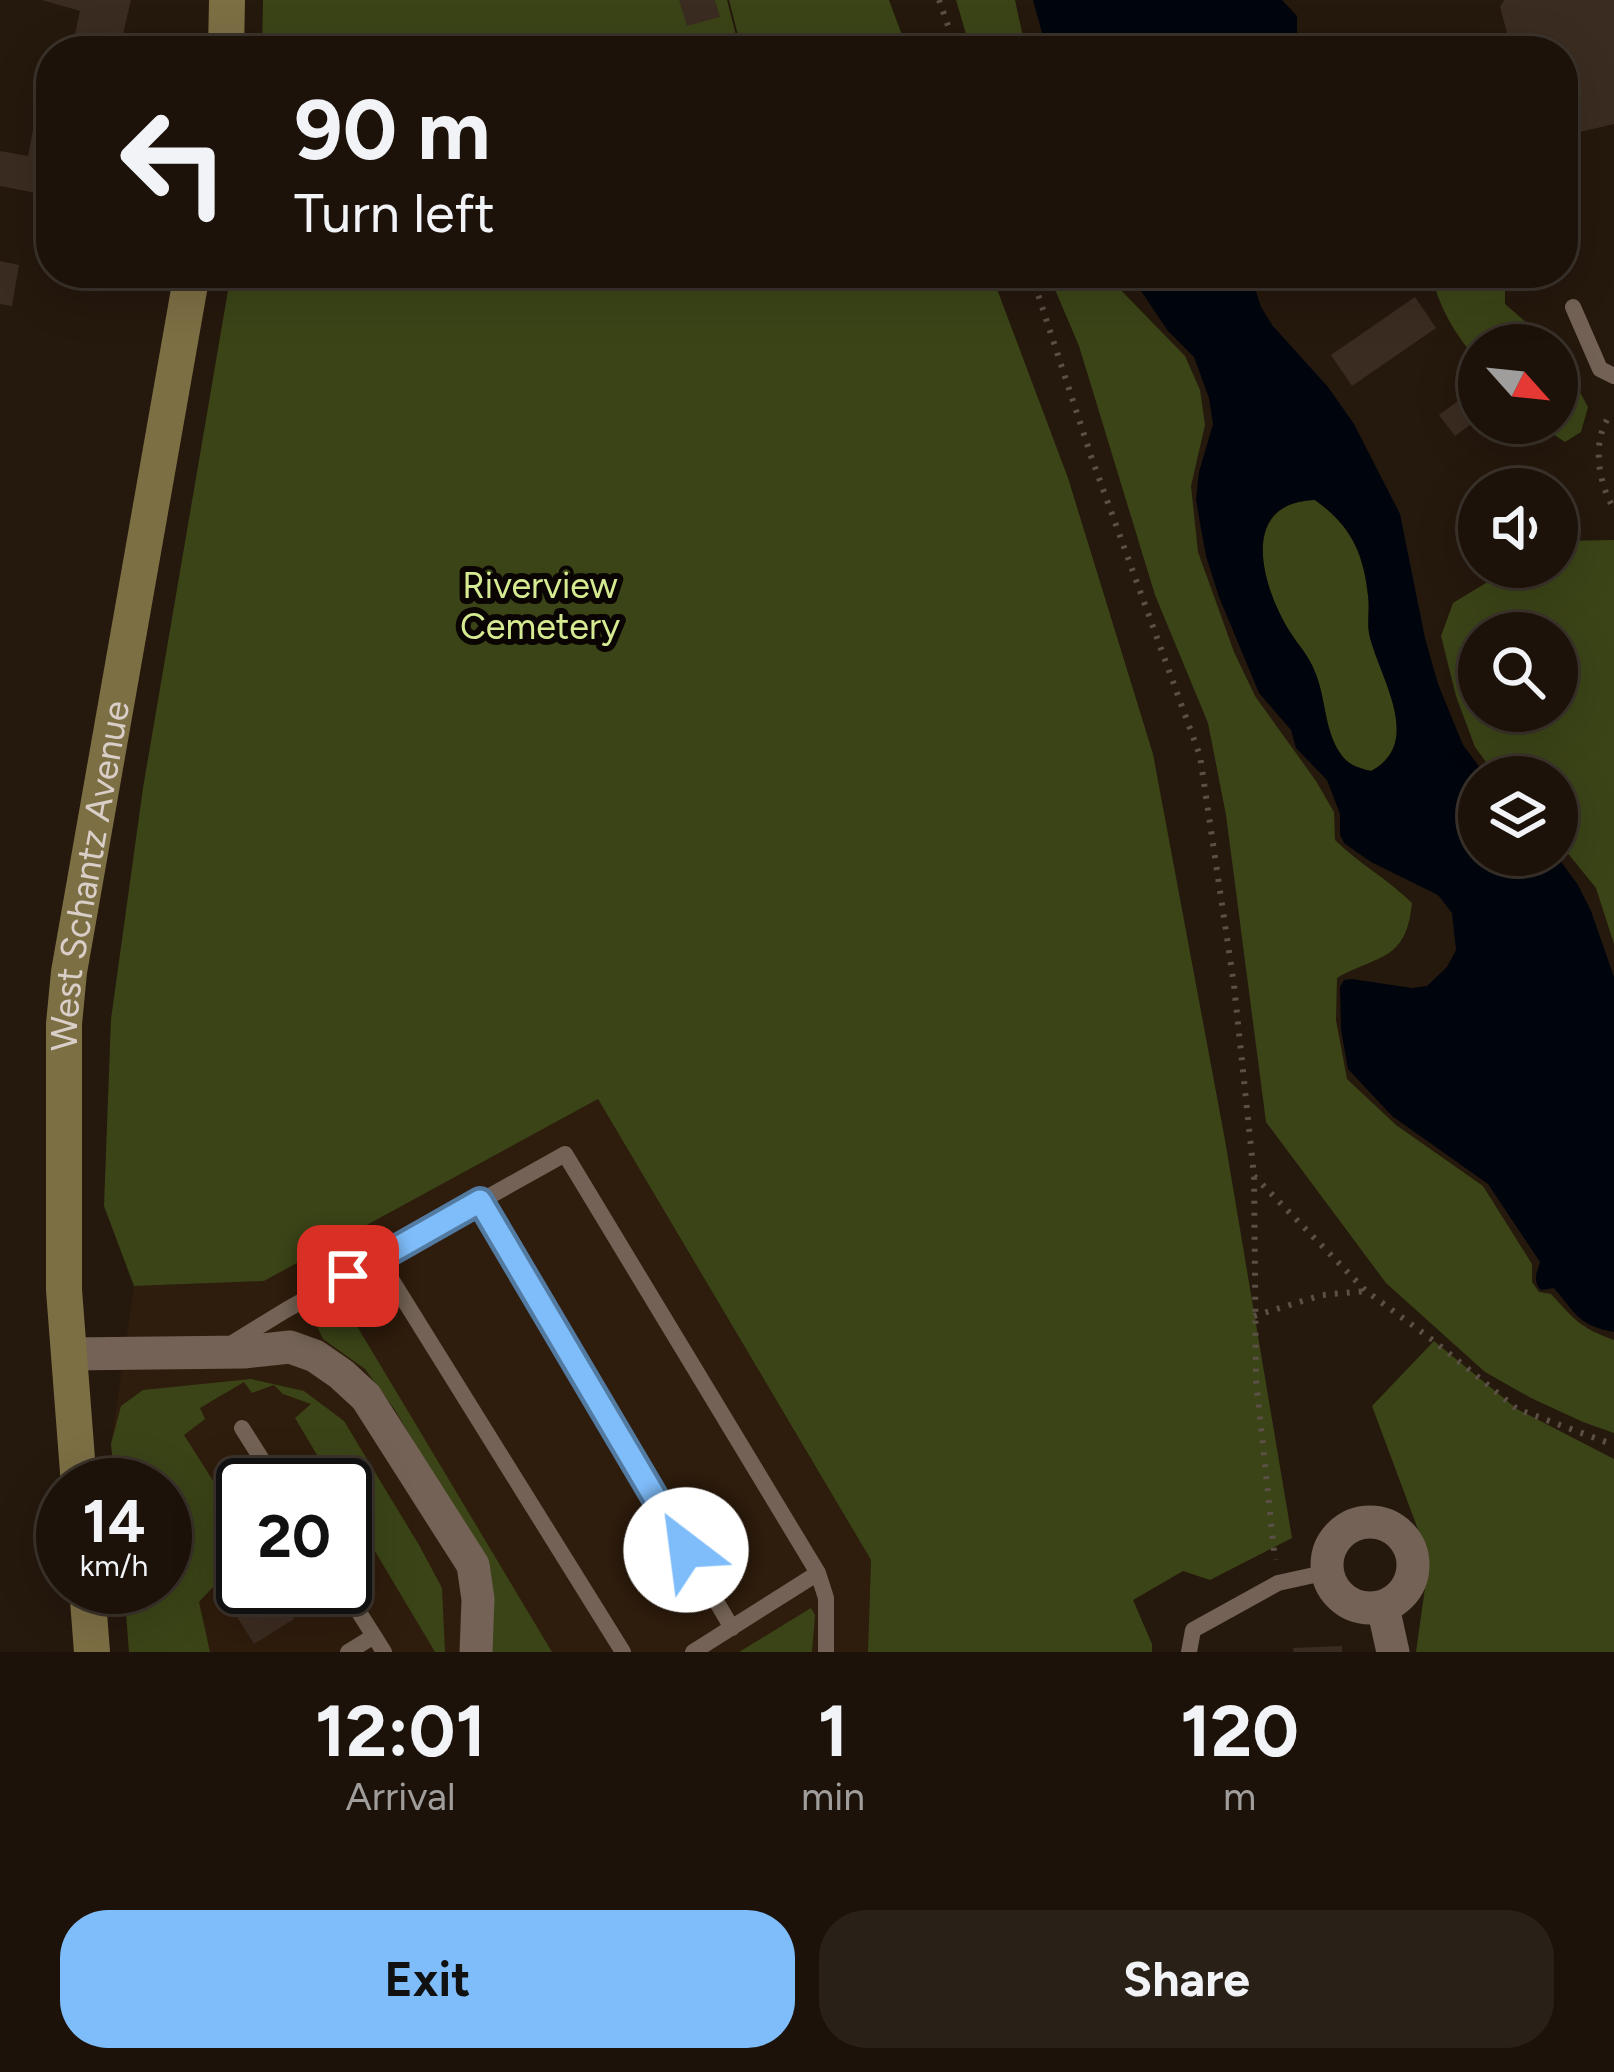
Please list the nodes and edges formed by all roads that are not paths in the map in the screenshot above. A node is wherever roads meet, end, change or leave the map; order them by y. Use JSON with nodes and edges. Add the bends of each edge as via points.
{"nodes":[{"id":1,"x":227,"y":0,"type":"edge"},
{"id":2,"x":226,"y":36,"type":"edge"},
{"id":3,"x":189,"y":288,"type":"edge"},
{"id":4,"x":1573,"y":307,"type":"dead end"},
{"id":5,"x":1614,"y":376,"type":"edge"},
{"id":6,"x":480,"y":1201,"type":"junction"},
{"id":7,"x":379,"y":1258,"type":"junction"},
{"id":8,"x":218,"y":1352,"type":"junction"},
{"id":9,"x":69,"y":1354,"type":"junction"},
{"id":10,"x":242,"y":1428,"type":"dead end"},
{"id":11,"x":78,"y":1458,"type":"edge"},
{"id":12,"x":261,"y":1458,"type":"edge"},
{"id":13,"x":1328,"y":1572,"type":"junction"},
{"id":14,"x":818,"y":1574,"type":"junction"},
{"id":15,"x":1383,"y":1607,"type":"junction"},
{"id":16,"x":89,"y":1614,"type":"edge"},
{"id":17,"x":360,"y":1614,"type":"edge"},
{"id":18,"x":732,"y":1628,"type":"junction"},
{"id":19,"x":379,"y":1644,"type":"edge"},
{"id":20,"x":703,"y":1650,"type":"edge"},
{"id":21,"x":92,"y":1652,"type":"edge"},
{"id":22,"x":348,"y":1652,"type":"edge"},
{"id":23,"x":476,"y":1652,"type":"edge"},
{"id":24,"x":623,"y":1652,"type":"edge"},
{"id":25,"x":826,"y":1652,"type":"edge"},
{"id":26,"x":1189,"y":1652,"type":"edge"},
{"id":27,"x":1393,"y":1652,"type":"edge"}],
"edges":[{"from":1,"to":2,"type":"main road"},
{"from":3,"to":9,"type":"main road","name":"West Schantz Avenue","via":[[68,972]]},
{"from":4,"to":5,"type":"lane","via":[[1600,369]]},
{"from":6,"to":7,"type":"lane"},
{"from":6,"to":14,"type":"lane","via":[[565,1154]]},
{"from":6,"to":18,"type":"lane"},
{"from":7,"to":8,"type":"lane"},
{"from":7,"to":24,"type":"lane"},
{"from":8,"to":9,"type":"street"},
{"from":8,"to":23,"type":"street","via":[[290,1347],[366,1396],[473,1564]]},
{"from":9,"to":11,"type":"main road","name":"West Schantz Avenue"},
{"from":10,"to":12,"type":"lane"},
{"from":13,"to":15,"type":"street","via":[[1346,1601]]},
{"from":13,"to":15,"type":"street","via":[[1328,1553],[1346,1529],[1389,1526],[1409,1546],[1412,1576]]},
{"from":13,"to":26,"type":"lane","via":[[1278,1583],[1193,1630]]},
{"from":14,"to":18,"type":"lane"},
{"from":14,"to":25,"type":"lane"},
{"from":15,"to":27,"type":"street"},
{"from":16,"to":21,"type":"main road"},
{"from":17,"to":19,"type":"lane"},
{"from":18,"to":20,"type":"lane"},
{"from":19,"to":22,"type":"lane"}]}
